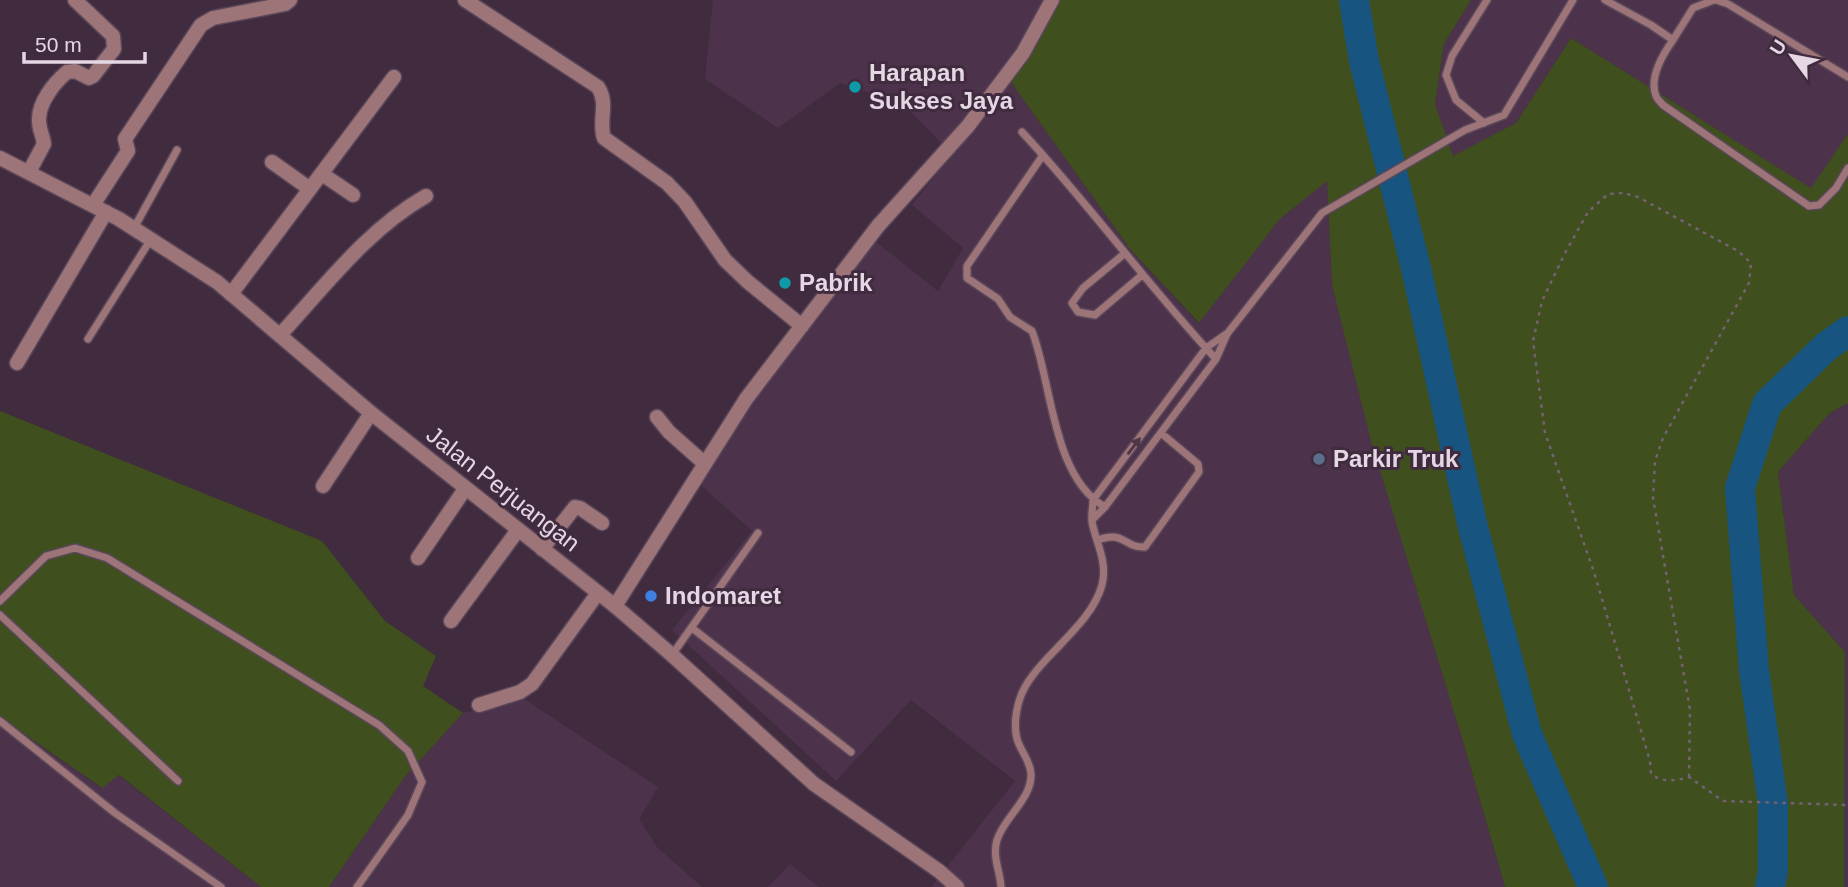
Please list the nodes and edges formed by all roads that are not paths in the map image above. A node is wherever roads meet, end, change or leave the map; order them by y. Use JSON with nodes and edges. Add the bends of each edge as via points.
{"nodes":[{"id":1,"x":75,"y":0,"type":"edge"},
{"id":2,"x":290,"y":0,"type":"edge"},
{"id":3,"x":465,"y":0,"type":"edge"},
{"id":4,"x":1052,"y":0,"type":"edge"},
{"id":5,"x":1487,"y":0,"type":"edge"},
{"id":6,"x":1573,"y":0,"type":"edge"},
{"id":7,"x":1605,"y":0,"type":"edge"},
{"id":8,"x":1715,"y":0,"type":"edge"},
{"id":9,"x":1673,"y":40,"type":"junction"},
{"id":10,"x":394,"y":77,"type":"dead end"},
{"id":11,"x":1848,"y":77,"type":"edge"},
{"id":12,"x":1484,"y":122,"type":"junction"},
{"id":13,"x":1022,"y":132,"type":"dead end"},
{"id":14,"x":177,"y":150,"type":"dead end"},
{"id":15,"x":1043,"y":155,"type":"junction"},
{"id":16,"x":0,"y":158,"type":"edge"},
{"id":17,"x":272,"y":162,"type":"dead end"},
{"id":18,"x":1848,"y":168,"type":"edge"},
{"id":19,"x":29,"y":172,"type":"junction"},
{"id":20,"x":322,"y":174,"type":"junction"},
{"id":21,"x":310,"y":189,"type":"junction"},
{"id":22,"x":353,"y":195,"type":"dead end"},
{"id":23,"x":426,"y":196,"type":"dead end"},
{"id":24,"x":99,"y":209,"type":"junction"},
{"id":25,"x":134,"y":228,"type":"junction"},
{"id":26,"x":151,"y":239,"type":"junction"},
{"id":27,"x":1124,"y":254,"type":"junction"},
{"id":28,"x":1142,"y":275,"type":"junction"},
{"id":29,"x":232,"y":294,"type":"junction"},
{"id":30,"x":802,"y":326,"type":"junction"},
{"id":31,"x":1227,"y":334,"type":"junction"},
{"id":32,"x":280,"y":335,"type":"junction"},
{"id":33,"x":88,"y":339,"type":"dead end"},
{"id":34,"x":1206,"y":348,"type":"junction"},
{"id":35,"x":1216,"y":359,"type":"junction"},
{"id":36,"x":17,"y":363,"type":"dead end"},
{"id":37,"x":371,"y":413,"type":"junction"},
{"id":38,"x":657,"y":416,"type":"dead end"},
{"id":39,"x":1161,"y":433,"type":"junction"},
{"id":40,"x":704,"y":463,"type":"junction"},
{"id":41,"x":323,"y":486,"type":"dead end"},
{"id":42,"x":465,"y":489,"type":"junction"},
{"id":43,"x":1093,"y":500,"type":"junction"},
{"id":44,"x":1105,"y":508,"type":"junction"},
{"id":45,"x":1092,"y":520,"type":"junction"},
{"id":46,"x":602,"y":523,"type":"dead end"},
{"id":47,"x":518,"y":530,"type":"junction"},
{"id":48,"x":758,"y":533,"type":"dead end"},
{"id":49,"x":1098,"y":540,"type":"junction"},
{"id":50,"x":542,"y":549,"type":"junction"},
{"id":51,"x":418,"y":558,"type":"dead end"},
{"id":52,"x":598,"y":593,"type":"junction"},
{"id":53,"x":0,"y":601,"type":"edge"},
{"id":54,"x":615,"y":606,"type":"junction"},
{"id":55,"x":0,"y":615,"type":"edge"},
{"id":56,"x":451,"y":621,"type":"dead end"},
{"id":57,"x":692,"y":628,"type":"junction"},
{"id":58,"x":672,"y":655,"type":"junction"},
{"id":59,"x":479,"y":705,"type":"dead end"},
{"id":60,"x":0,"y":721,"type":"edge"},
{"id":61,"x":851,"y":752,"type":"dead end"},
{"id":62,"x":178,"y":781,"type":"dead end"},
{"id":63,"x":221,"y":887,"type":"edge"},
{"id":64,"x":357,"y":887,"type":"edge"},
{"id":65,"x":957,"y":887,"type":"edge"},
{"id":66,"x":1001,"y":887,"type":"edge"}],
"edges":[{"from":1,"to":19,"type":"street","via":[[113,36],[114,49],[93,76],[67,72],[51,90],[38,118],[44,144]]},
{"from":2,"to":24,"type":"street","via":[[201,25],[125,139],[128,151]]},
{"from":3,"to":30,"type":"street","via":[[598,87],[604,99],[604,138],[667,183],[725,260]]},
{"from":4,"to":30,"type":"street","via":[[1023,53],[968,126],[892,210]]},
{"from":5,"to":12,"type":"lane","via":[[1446,75],[1456,100]]},
{"from":6,"to":12,"type":"lane","via":[[1510,107],[1504,115]]},
{"from":7,"to":9,"type":"lane"},
{"from":8,"to":9,"type":"lane","via":[[1693,8]]},
{"from":8,"to":11,"type":"lane"},
{"from":9,"to":18,"type":"lane","via":[[1655,78],[1656,96],[1664,105],[1809,206],[1819,205]]},
{"from":10,"to":20,"type":"street"},
{"from":12,"to":31,"type":"lane","via":[[1322,213]]},
{"from":13,"to":15,"type":"lane"},
{"from":14,"to":25,"type":"lane"},
{"from":15,"to":27,"type":"lane"},
{"from":15,"to":43,"type":"lane","via":[[965,272],[998,299],[1010,317],[1031,331],[1051,414],[1079,484]]},
{"from":16,"to":19,"type":"street","name":"Jalan Perjuangan"},
{"from":17,"to":21,"type":"street"},
{"from":19,"to":24,"type":"street","name":"Jalan Perjuangan"},
{"from":20,"to":21,"type":"street"},
{"from":20,"to":22,"type":"street"},
{"from":21,"to":29,"type":"street"},
{"from":23,"to":32,"type":"street","via":[[401,210],[376,233]]},
{"from":24,"to":25,"type":"street","name":"Jalan Perjuangan"},
{"from":24,"to":36,"type":"street"},
{"from":25,"to":26,"type":"street","name":"Jalan Perjuangan"},
{"from":26,"to":29,"type":"street","name":"Jalan Perjuangan"},
{"from":26,"to":33,"type":"lane"},
{"from":27,"to":28,"type":"lane"},
{"from":27,"to":28,"type":"lane","via":[[1083,288],[1072,303],[1078,312],[1095,315]]},
{"from":28,"to":34,"type":"lane"},
{"from":29,"to":32,"type":"street","name":"Jalan Perjuangan"},
{"from":30,"to":40,"type":"street"},
{"from":31,"to":34,"type":"lane"},
{"from":31,"to":35,"type":"lane"},
{"from":32,"to":37,"type":"street","name":"Jalan Perjuangan"},
{"from":34,"to":35,"type":"lane"},
{"from":43,"to":34,"type":"lane","one_way":true},
{"from":35,"to":39,"type":"lane"},
{"from":37,"to":41,"type":"street"},
{"from":37,"to":42,"type":"street","name":"Jalan Perjuangan"},
{"from":38,"to":40,"type":"street"},
{"from":39,"to":44,"type":"lane"},
{"from":39,"to":49,"type":"lane","via":[[1198,464],[1199,472],[1145,547],[1116,536]]},
{"from":40,"to":54,"type":"street"},
{"from":42,"to":47,"type":"street","name":"Jalan Perjuangan"},
{"from":42,"to":51,"type":"street"},
{"from":43,"to":44,"type":"lane"},
{"from":43,"to":45,"type":"lane"},
{"from":44,"to":45,"type":"lane"},
{"from":45,"to":49,"type":"lane"},
{"from":46,"to":50,"type":"street","via":[[575,507]]},
{"from":47,"to":50,"type":"street","name":"Jalan Perjuangan"},
{"from":47,"to":56,"type":"street"},
{"from":48,"to":57,"type":"lane"},
{"from":49,"to":66,"type":"lane","via":[[1104,562],[1099,594],[1025,687],[1016,713],[1017,739],[1031,776],[1027,792],[998,838],[995,863]]},
{"from":50,"to":52,"type":"street","name":"Jalan Perjuangan"},
{"from":52,"to":54,"type":"street","name":"Jalan Perjuangan"},
{"from":52,"to":59,"type":"street","via":[[532,684]]},
{"from":53,"to":64,"type":"lane","via":[[46,556],[75,548],[107,558],[379,725],[408,751],[422,782],[408,815]]},
{"from":54,"to":58,"type":"street","name":"Jalan Perjuangan"},
{"from":55,"to":62,"type":"lane"},
{"from":57,"to":58,"type":"lane"},
{"from":57,"to":61,"type":"lane"},
{"from":58,"to":65,"type":"street","name":"Jalan Perjuangan","via":[[814,785]]},
{"from":60,"to":63,"type":"lane","via":[[115,813]]}]}
